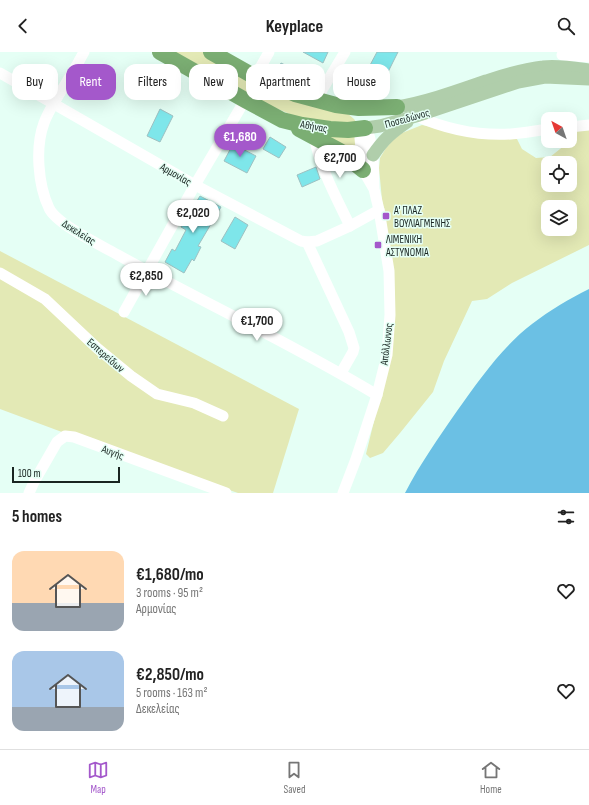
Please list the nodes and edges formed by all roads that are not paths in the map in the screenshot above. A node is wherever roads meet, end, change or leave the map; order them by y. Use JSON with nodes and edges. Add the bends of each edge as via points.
{"nodes":[{"id":1,"x":84,"y":52,"type":"edge"},
{"id":2,"x":160,"y":52,"type":"edge"},
{"id":3,"x":212,"y":52,"type":"edge"},
{"id":4,"x":269,"y":52,"type":"edge"},
{"id":5,"x":345,"y":52,"type":"edge"},
{"id":6,"x":589,"y":57,"type":"edge"},
{"id":7,"x":563,"y":58,"type":"edge"},
{"id":8,"x":262,"y":64,"type":"edge"},
{"id":9,"x":589,"y":70,"type":"edge"},
{"id":10,"x":246,"y":72,"type":"edge"},
{"id":11,"x":0,"y":73,"type":"edge"},
{"id":12,"x":589,"y":79,"type":"edge"},
{"id":13,"x":325,"y":85,"type":"edge"},
{"id":14,"x":245,"y":100,"type":"junction"},
{"id":15,"x":316,"y":100,"type":"edge"},
{"id":16,"x":54,"y":104,"type":"junction"},
{"id":17,"x":336,"y":105,"type":"junction"},
{"id":18,"x":397,"y":107,"type":"junction"},
{"id":19,"x":416,"y":116,"type":"junction"},
{"id":20,"x":282,"y":120,"type":"junction"},
{"id":21,"x":589,"y":125,"type":"edge"},
{"id":22,"x":577,"y":126,"type":"edge"},
{"id":23,"x":365,"y":128,"type":"junction"},
{"id":24,"x":541,"y":130,"type":"edge"},
{"id":25,"x":314,"y":136,"type":"junction"},
{"id":26,"x":373,"y":155,"type":"junction"},
{"id":27,"x":363,"y":170,"type":"junction"},
{"id":28,"x":195,"y":185,"type":"junction"},
{"id":29,"x":374,"y":189,"type":"junction"},
{"id":30,"x":379,"y":210,"type":"junction"},
{"id":31,"x":350,"y":226,"type":"junction"},
{"id":32,"x":307,"y":242,"type":"junction"},
{"id":33,"x":147,"y":271,"type":"junction"},
{"id":34,"x":0,"y":273,"type":"edge"},
{"id":35,"x":124,"y":312,"type":"dead end"},
{"id":36,"x":342,"y":373,"type":"junction"},
{"id":37,"x":376,"y":395,"type":"junction"},
{"id":38,"x":223,"y":416,"type":"dead end"},
{"id":39,"x":29,"y":493,"type":"edge"},
{"id":40,"x":226,"y":493,"type":"edge"},
{"id":41,"x":343,"y":493,"type":"edge"}],
"edges":[{"from":1,"to":16,"type":"street","name":"Δεκελείας"},
{"from":2,"to":14,"type":"highway","name":"Αθήνας"},
{"from":3,"to":10,"type":"highway"},
{"from":4,"to":8,"type":"street"},
{"from":5,"to":13,"type":"street"},
{"from":6,"to":7,"type":"street"},
{"from":7,"to":9,"type":"main road","name":"Ποσειδώνος"},
{"from":7,"to":18,"type":"main road","name":"Ποσειδώνος","via":[[544,67],[515,72]]},
{"from":11,"to":16,"type":"street","name":"Αρμονίας"},
{"from":12,"to":19,"type":"main road","name":"Ποσειδώνος","via":[[545,77],[518,82]]},
{"from":14,"to":20,"type":"highway","name":"Αθήνας"},
{"from":14,"to":28,"type":"street"},
{"from":15,"to":17,"type":"highway"},
{"from":16,"to":28,"type":"street","name":"Αρμονίας"},
{"from":16,"to":33,"type":"street","name":"Δεκελείας","via":[[44,123],[38,145],[39,172],[52,214],[61,222]]},
{"from":17,"to":18,"type":"highway","name":"Ποσειδώνος"},
{"from":17,"to":23,"type":"highway","via":[[355,116]]},
{"from":18,"to":23,"type":"highway","via":[[376,116]]},
{"from":19,"to":23,"type":"main road","name":"Ποσειδώνος"},
{"from":19,"to":24,"type":"street","via":[[432,124],[472,132],[512,134]]},
{"from":19,"to":26,"type":"main road","via":[[386,138]]},
{"from":20,"to":23,"type":"highway","name":"Αθήνας","via":[[330,129]]},
{"from":20,"to":25,"type":"highway"},
{"from":21,"to":22,"type":"street"},
{"from":23,"to":26,"type":"street"},
{"from":23,"to":27,"type":"street","via":[[360,138]]},
{"from":25,"to":27,"type":"highway","via":[[340,151]]},
{"from":25,"to":31,"type":"street","via":[[316,150],[326,175]]},
{"from":26,"to":29,"type":"street"},
{"from":27,"to":29,"type":"street"},
{"from":28,"to":32,"type":"street","name":"Αρμονίας"},
{"from":28,"to":33,"type":"street"},
{"from":29,"to":30,"type":"street","name":"Απόλλωνος"},
{"from":30,"to":31,"type":"street"},
{"from":30,"to":37,"type":"street","name":"Απόλλωνος","via":[[389,271],[390,315],[387,355]]},
{"from":31,"to":32,"type":"street","via":[[317,241]]},
{"from":32,"to":36,"type":"street","via":[[354,348]]},
{"from":33,"to":35,"type":"street"},
{"from":33,"to":36,"type":"street","name":"Δεκελείας"},
{"from":34,"to":38,"type":"street","name":"Εσπερείδων","via":[[45,299],[125,372],[157,394],[194,403]]},
{"from":36,"to":37,"type":"street","name":"Δεκελείας"},
{"from":37,"to":41,"type":"street","name":"Απόλλωνος"},
{"from":39,"to":40,"type":"street","name":"Αυγής","via":[[57,442],[65,436],[74,437]]}]}
